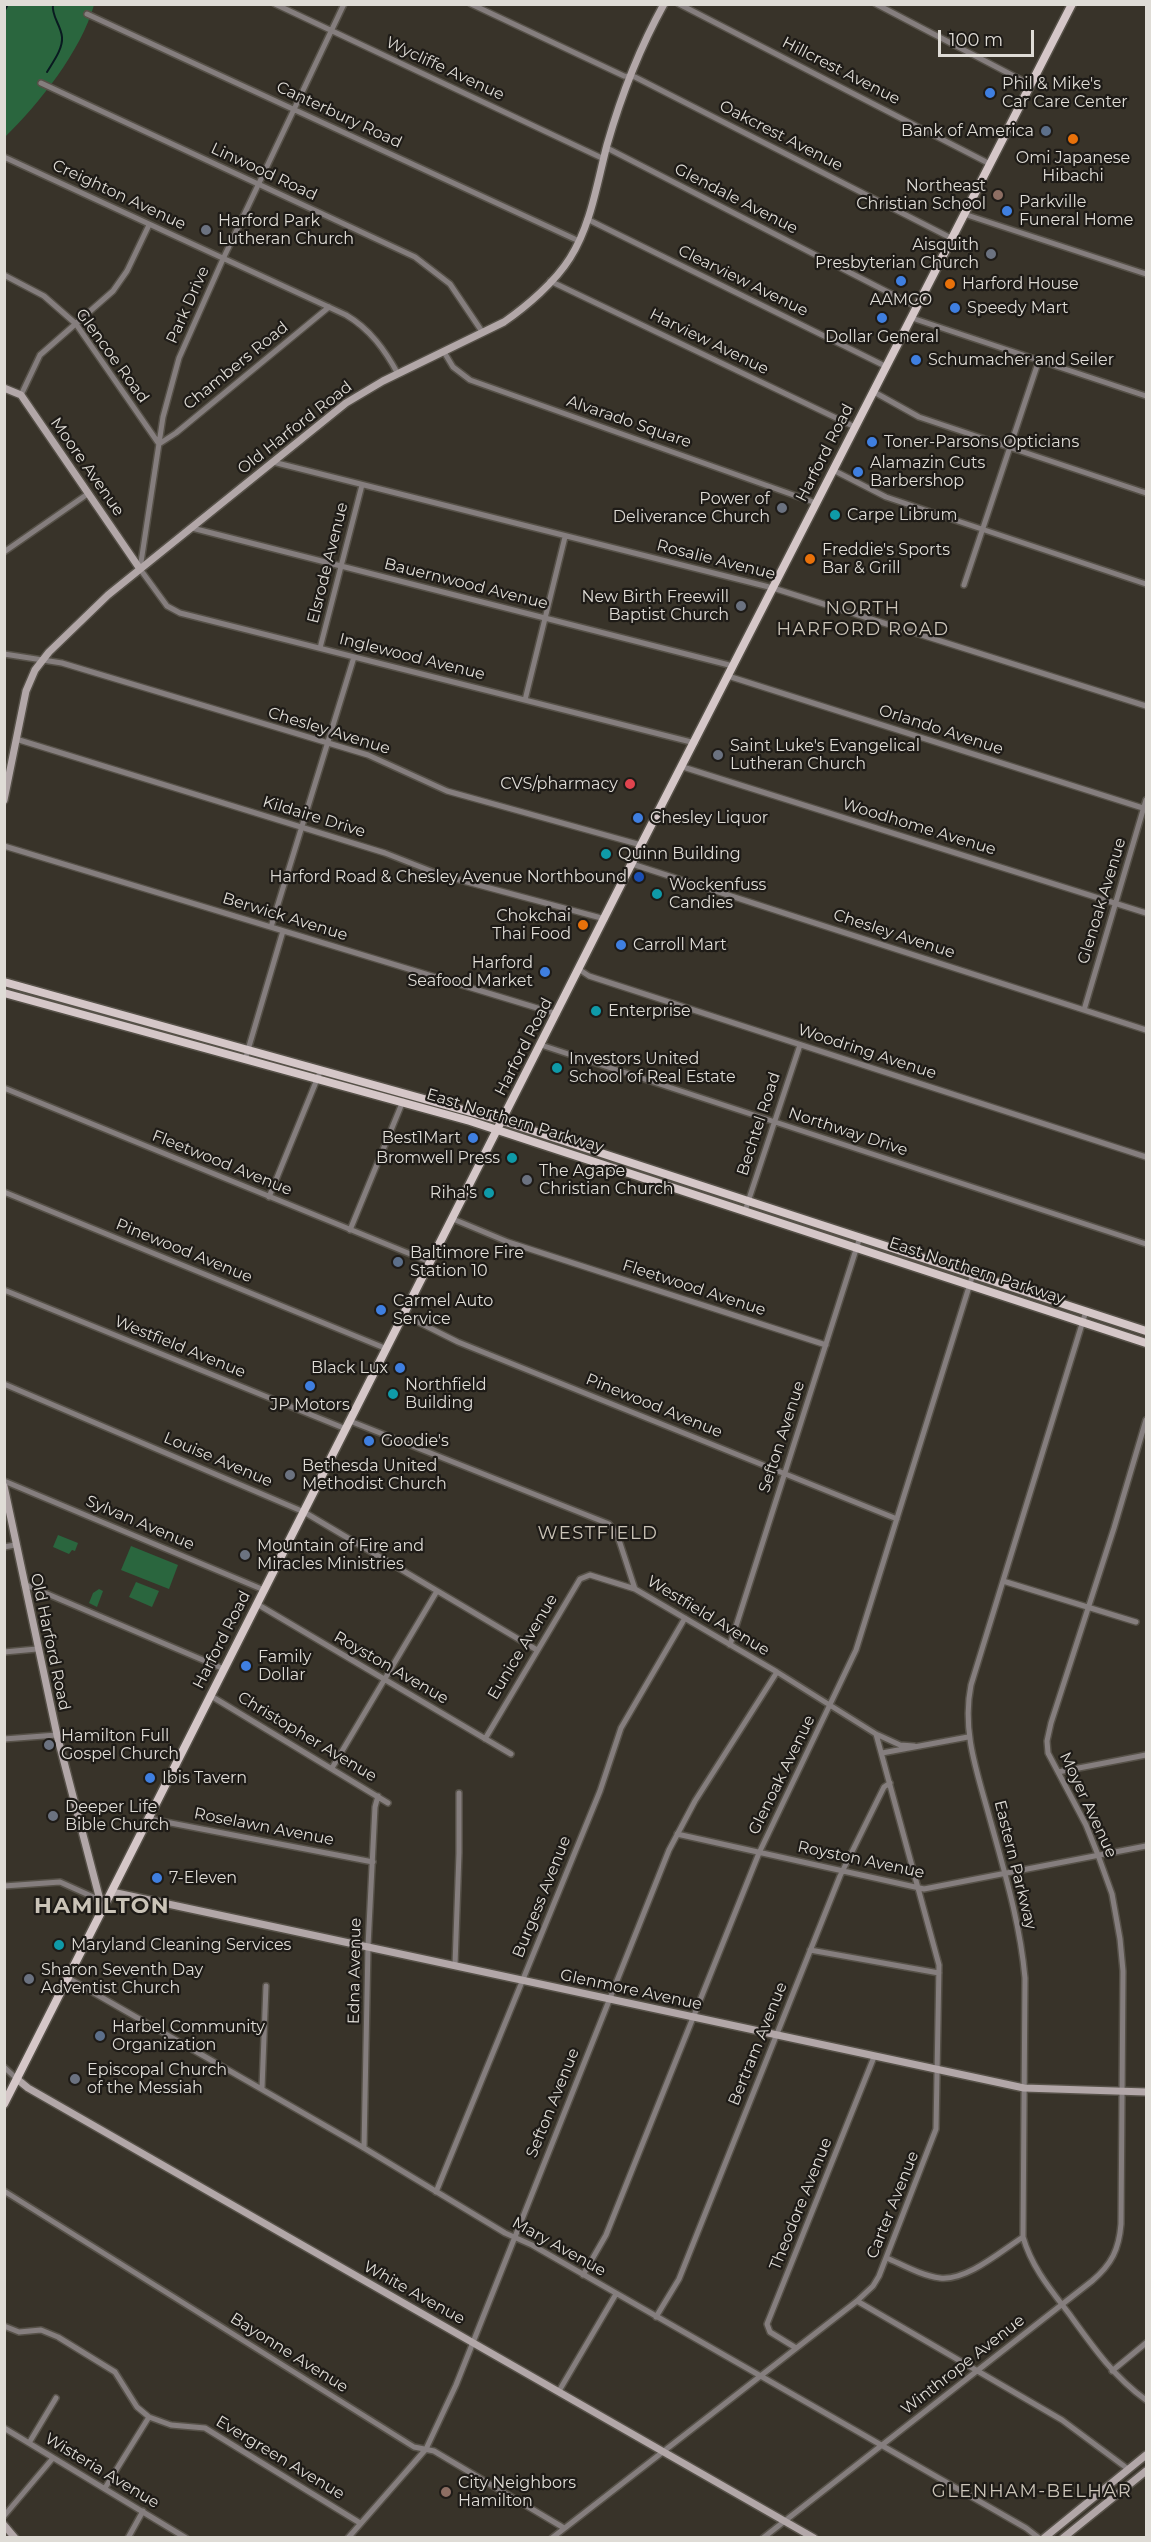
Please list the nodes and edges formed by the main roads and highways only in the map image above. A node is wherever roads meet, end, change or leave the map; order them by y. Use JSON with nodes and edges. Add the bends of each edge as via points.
{"nodes":[{"id":1,"x":1072,"y":4,"type":"edge"},
{"id":2,"x":4,"y":982,"type":"edge"},
{"id":3,"x":4,"y":993,"type":"edge"},
{"id":4,"x":81,"y":1003,"type":"junction"},
{"id":5,"x":78,"y":1014,"type":"junction"},
{"id":6,"x":319,"y":1076,"type":"junction"},
{"id":7,"x":404,"y":1098,"type":"junction"},
{"id":8,"x":503,"y":1121,"type":"junction"},
{"id":9,"x":498,"y":1130,"type":"junction"},
{"id":10,"x":655,"y":1171,"type":"junction"},
{"id":11,"x":652,"y":1180,"type":"junction"},
{"id":12,"x":1146,"y":1331,"type":"edge"},
{"id":13,"x":1146,"y":1343,"type":"edge"},
{"id":14,"x":4,"y":2104,"type":"edge"}],
"edges":[{"from":1,"to":8,"type":"main road","name":"Harford Road"},
{"from":2,"to":4,"type":"main road","name":"East Northern Parkway"},
{"from":3,"to":5,"type":"main road","name":"East Northern Parkway"},
{"from":4,"to":5,"type":"main road"},
{"from":4,"to":6,"type":"main road","name":"East Northern Parkway","via":[[248,1051]]},
{"from":5,"to":6,"type":"main road","name":"East Northern Parkway"},
{"from":6,"to":7,"type":"main road","name":"East Northern Parkway"},
{"from":7,"to":8,"type":"main road","name":"East Northern Parkway"},
{"from":7,"to":9,"type":"main road","name":"East Northern Parkway"},
{"from":8,"to":9,"type":"main road","name":"Harford Road"},
{"from":8,"to":10,"type":"main road","name":"East Northern Parkway"},
{"from":9,"to":11,"type":"main road","name":"East Northern Parkway"},
{"from":9,"to":14,"type":"main road","name":"Harford Road"},
{"from":10,"to":11,"type":"main road"},
{"from":10,"to":12,"type":"main road","name":"East Northern Parkway"},
{"from":11,"to":13,"type":"main road","name":"East Northern Parkway"}]}
